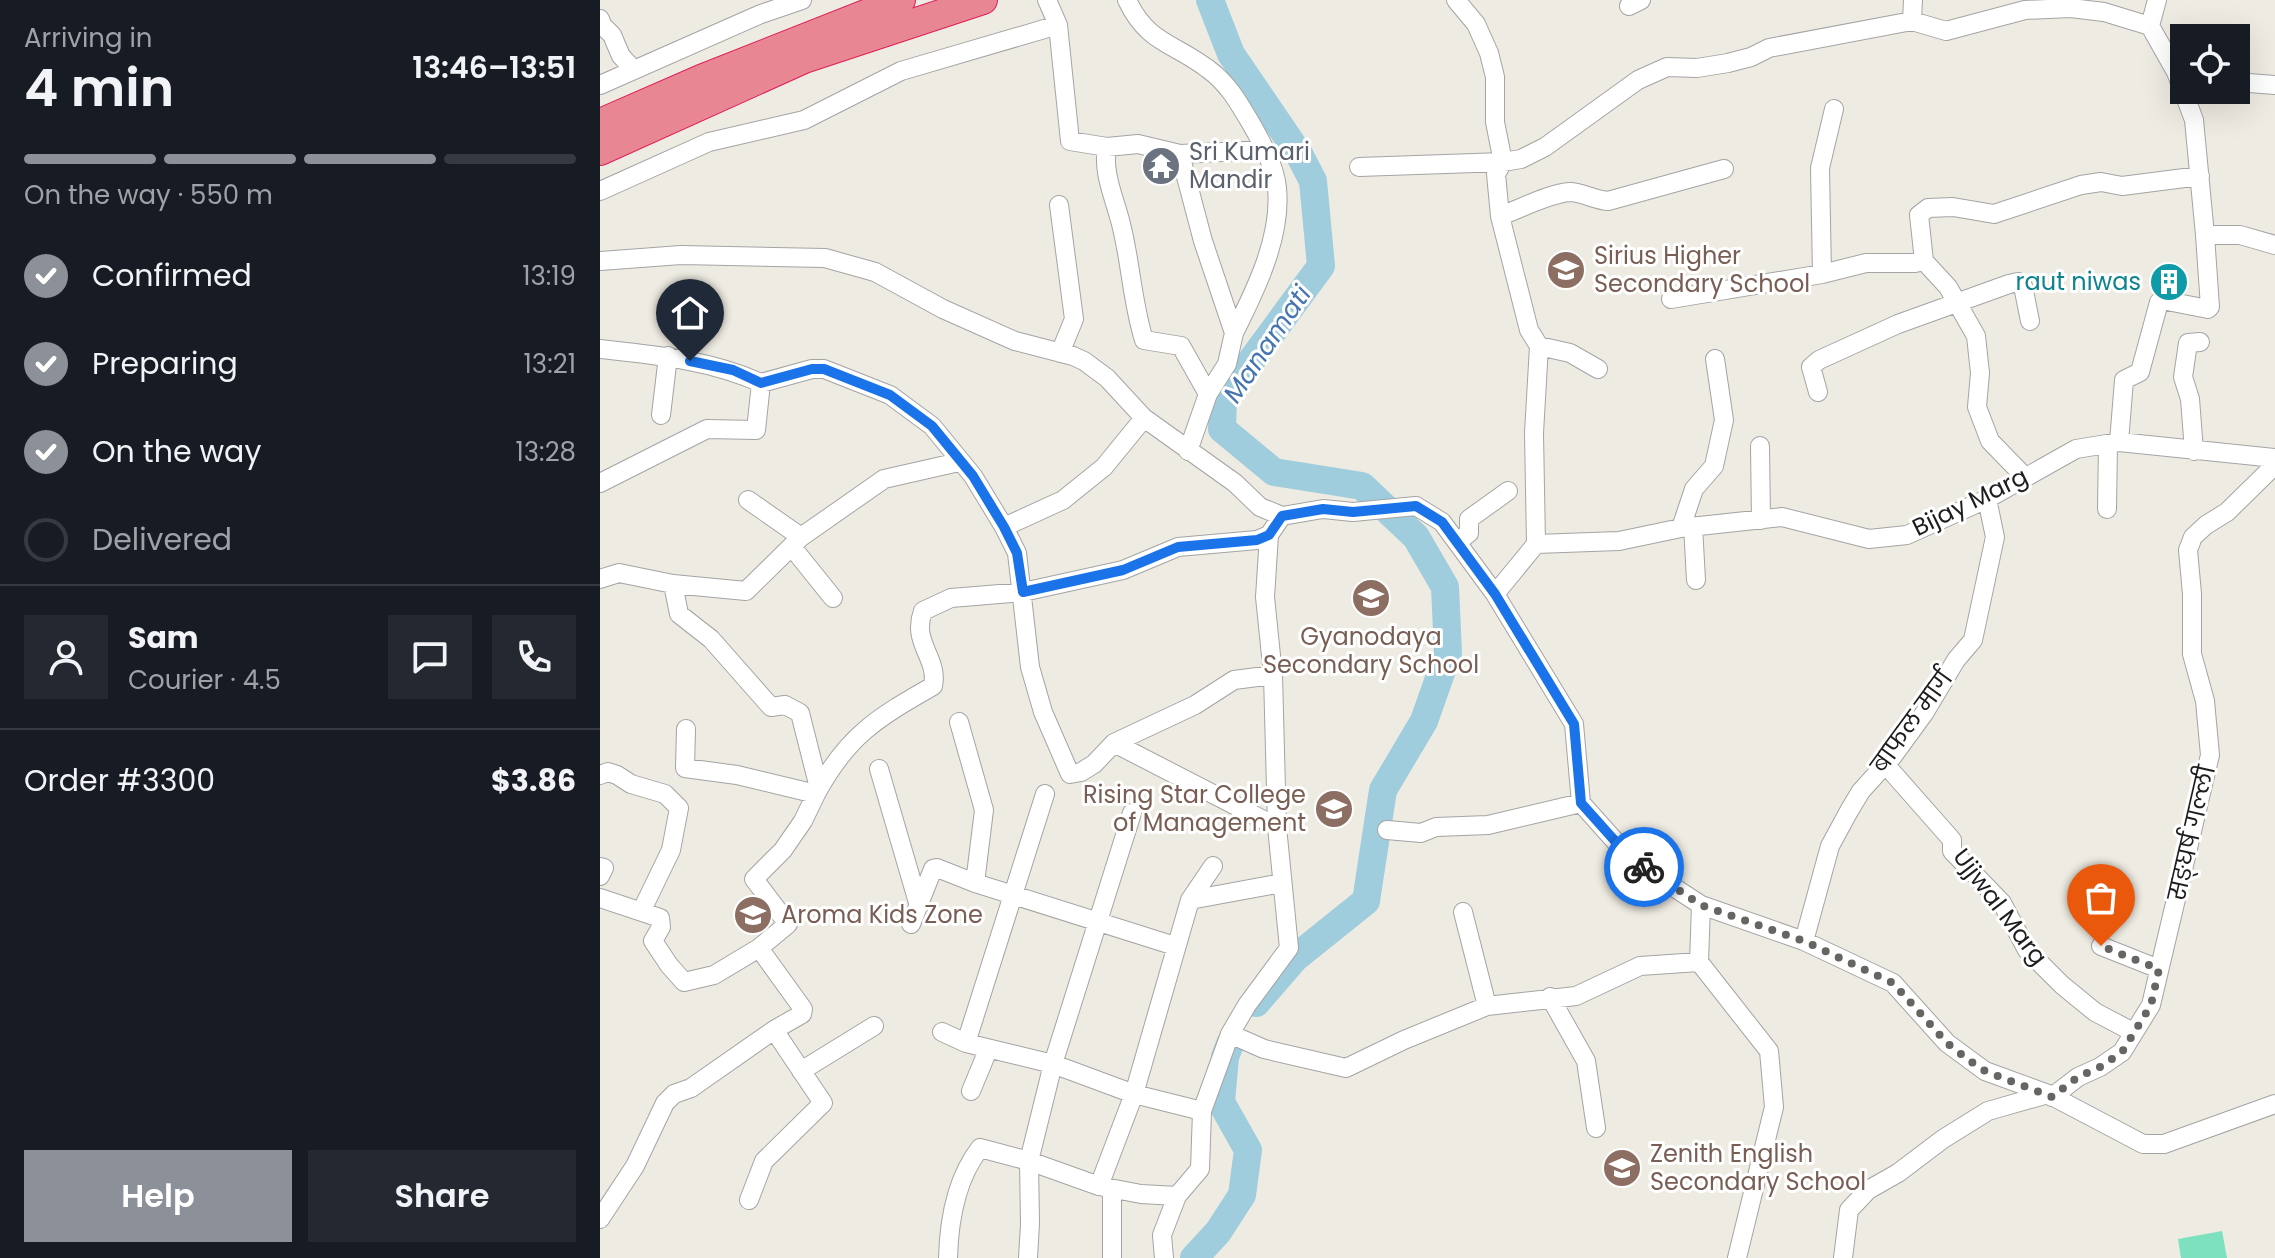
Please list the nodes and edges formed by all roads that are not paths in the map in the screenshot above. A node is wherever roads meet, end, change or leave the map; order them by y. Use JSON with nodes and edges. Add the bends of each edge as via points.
{"nodes":[{"id":1,"x":802,"y":0,"type":"edge"},
{"id":2,"x":901,"y":0,"type":"edge"},
{"id":3,"x":983,"y":0,"type":"edge"},
{"id":4,"x":1047,"y":0,"type":"edge"},
{"id":5,"x":1127,"y":0,"type":"edge"},
{"id":6,"x":1456,"y":0,"type":"edge"},
{"id":7,"x":1913,"y":0,"type":"edge"},
{"id":8,"x":2157,"y":0,"type":"edge"},
{"id":9,"x":757,"y":7,"type":"edge"},
{"id":10,"x":600,"y":19,"type":"edge"},
{"id":11,"x":1912,"y":21,"type":"junction"},
{"id":12,"x":1058,"y":25,"type":"junction"},
{"id":13,"x":2150,"y":26,"type":"junction"},
{"id":14,"x":2170,"y":57,"type":"edge"},
{"id":15,"x":634,"y":70,"type":"junction"},
{"id":16,"x":2250,"y":83,"type":"edge"},
{"id":17,"x":600,"y":85,"type":"edge"},
{"id":18,"x":2275,"y":85,"type":"edge"},
{"id":19,"x":2189,"y":104,"type":"edge"},
{"id":20,"x":1834,"y":109,"type":"dead end"},
{"id":21,"x":600,"y":123,"type":"edge"},
{"id":22,"x":1107,"y":147,"type":"junction"},
{"id":23,"x":1266,"y":150,"type":"junction"},
{"id":24,"x":600,"y":151,"type":"edge"},
{"id":25,"x":1180,"y":154,"type":"junction"},
{"id":26,"x":1503,"y":162,"type":"junction"},
{"id":27,"x":1359,"y":167,"type":"dead end"},
{"id":28,"x":1724,"y":169,"type":"dead end"},
{"id":29,"x":2200,"y":176,"type":"junction"},
{"id":30,"x":600,"y":191,"type":"edge"},
{"id":31,"x":1059,"y":205,"type":"dead end"},
{"id":32,"x":1500,"y":216,"type":"junction"},
{"id":33,"x":2205,"y":235,"type":"junction"},
{"id":34,"x":2275,"y":245,"type":"edge"},
{"id":35,"x":600,"y":261,"type":"edge"},
{"id":36,"x":1924,"y":261,"type":"junction"},
{"id":37,"x":1822,"y":274,"type":"junction"},
{"id":38,"x":1671,"y":299,"type":"dead end"},
{"id":39,"x":1958,"y":303,"type":"junction"},
{"id":40,"x":2030,"y":321,"type":"dead end"},
{"id":41,"x":1234,"y":333,"type":"junction"},
{"id":42,"x":2200,"y":342,"type":"dead end"},
{"id":43,"x":1539,"y":346,"type":"junction"},
{"id":44,"x":600,"y":349,"type":"edge"},
{"id":45,"x":1060,"y":353,"type":"junction"},
{"id":46,"x":668,"y":356,"type":"junction"},
{"id":47,"x":1715,"y":359,"type":"dead end"},
{"id":48,"x":1598,"y":369,"type":"dead end"},
{"id":49,"x":761,"y":383,"type":"junction"},
{"id":50,"x":1818,"y":392,"type":"dead end"},
{"id":51,"x":1208,"y":394,"type":"junction"},
{"id":52,"x":661,"y":415,"type":"dead end"},
{"id":53,"x":1144,"y":418,"type":"junction"},
{"id":54,"x":2114,"y":443,"type":"junction"},
{"id":55,"x":1760,"y":446,"type":"dead end"},
{"id":56,"x":1188,"y":451,"type":"junction"},
{"id":57,"x":2194,"y":451,"type":"junction"},
{"id":58,"x":2275,"y":458,"type":"edge"},
{"id":59,"x":959,"y":462,"type":"junction"},
{"id":60,"x":2275,"y":465,"type":"edge"},
{"id":61,"x":2024,"y":476,"type":"junction"},
{"id":62,"x":600,"y":483,"type":"edge"},
{"id":63,"x":1508,"y":491,"type":"dead end"},
{"id":64,"x":1987,"y":499,"type":"junction"},
{"id":65,"x":748,"y":500,"type":"dead end"},
{"id":66,"x":2107,"y":509,"type":"dead end"},
{"id":67,"x":1282,"y":516,"type":"junction"},
{"id":68,"x":1761,"y":520,"type":"junction"},
{"id":69,"x":1004,"y":527,"type":"junction"},
{"id":70,"x":1687,"y":527,"type":"junction"},
{"id":71,"x":1269,"y":535,"type":"junction"},
{"id":72,"x":796,"y":542,"type":"junction"},
{"id":73,"x":1457,"y":542,"type":"junction"},
{"id":74,"x":1536,"y":544,"type":"junction"},
{"id":75,"x":600,"y":579,"type":"edge"},
{"id":76,"x":1696,"y":580,"type":"dead end"},
{"id":77,"x":673,"y":584,"type":"junction"},
{"id":78,"x":1023,"y":592,"type":"junction"},
{"id":79,"x":1495,"y":594,"type":"junction"},
{"id":80,"x":833,"y":598,"type":"dead end"},
{"id":81,"x":1273,"y":675,"type":"junction"},
{"id":82,"x":959,"y":722,"type":"dead end"},
{"id":83,"x":686,"y":729,"type":"dead end"},
{"id":84,"x":1114,"y":743,"type":"junction"},
{"id":85,"x":1885,"y":764,"type":"junction"},
{"id":86,"x":685,"y":768,"type":"junction"},
{"id":87,"x":879,"y":769,"type":"dead end"},
{"id":88,"x":600,"y":775,"type":"edge"},
{"id":89,"x":818,"y":791,"type":"junction"},
{"id":90,"x":1045,"y":794,"type":"dead end"},
{"id":91,"x":1581,"y":803,"type":"junction"},
{"id":92,"x":679,"y":808,"type":"junction"},
{"id":93,"x":1132,"y":813,"type":"dead end"},
{"id":94,"x":1277,"y":827,"type":"junction"},
{"id":95,"x":1387,"y":830,"type":"dead end"},
{"id":96,"x":1213,"y":866,"type":"dead end"},
{"id":97,"x":600,"y":867,"type":"edge"},
{"id":98,"x":600,"y":876,"type":"edge"},
{"id":99,"x":975,"y":883,"type":"junction"},
{"id":100,"x":1282,"y":883,"type":"junction"},
{"id":101,"x":1012,"y":894,"type":"junction"},
{"id":102,"x":600,"y":898,"type":"edge"},
{"id":103,"x":1190,"y":900,"type":"junction"},
{"id":104,"x":1701,"y":905,"type":"junction"},
{"id":105,"x":919,"y":906,"type":"junction"},
{"id":106,"x":642,"y":910,"type":"junction"},
{"id":107,"x":1463,"y":912,"type":"dead end"},
{"id":108,"x":1096,"y":922,"type":"junction"},
{"id":109,"x":911,"y":924,"type":"dead end"},
{"id":110,"x":1804,"y":941,"type":"junction"},
{"id":111,"x":1175,"y":946,"type":"junction"},
{"id":112,"x":2101,"y":946,"type":"dead end"},
{"id":113,"x":759,"y":948,"type":"junction"},
{"id":114,"x":1699,"y":962,"type":"junction"},
{"id":115,"x":2159,"y":969,"type":"junction"},
{"id":116,"x":1550,"y":997,"type":"junction"},
{"id":117,"x":1487,"y":1006,"type":"junction"},
{"id":118,"x":874,"y":1026,"type":"dead end"},
{"id":119,"x":774,"y":1030,"type":"junction"},
{"id":120,"x":942,"y":1032,"type":"dead end"},
{"id":121,"x":2133,"y":1032,"type":"junction"},
{"id":122,"x":1230,"y":1034,"type":"junction"},
{"id":123,"x":966,"y":1043,"type":"junction"},
{"id":124,"x":988,"y":1050,"type":"junction"},
{"id":125,"x":1053,"y":1064,"type":"junction"},
{"id":126,"x":801,"y":1071,"type":"junction"},
{"id":127,"x":971,"y":1091,"type":"dead end"},
{"id":128,"x":1134,"y":1094,"type":"junction"},
{"id":129,"x":2050,"y":1095,"type":"junction"},
{"id":130,"x":2275,"y":1104,"type":"edge"},
{"id":131,"x":1202,"y":1111,"type":"junction"},
{"id":132,"x":1596,"y":1128,"type":"dead end"},
{"id":133,"x":1029,"y":1161,"type":"junction"},
{"id":134,"x":1105,"y":1188,"type":"junction"},
{"id":135,"x":1177,"y":1196,"type":"junction"},
{"id":136,"x":749,"y":1200,"type":"dead end"},
{"id":137,"x":600,"y":1219,"type":"edge"},
{"id":138,"x":948,"y":1258,"type":"edge"},
{"id":139,"x":1028,"y":1258,"type":"edge"},
{"id":140,"x":1112,"y":1258,"type":"edge"},
{"id":141,"x":1164,"y":1258,"type":"edge"},
{"id":142,"x":1737,"y":1258,"type":"edge"},
{"id":143,"x":1843,"y":1258,"type":"edge"}],
"edges":[{"from":1,"to":9,"type":"street"},
{"from":2,"to":21,"type":"highway"},
{"from":3,"to":24,"type":"highway","via":[[804,59]]},
{"from":4,"to":12,"type":"street"},
{"from":5,"to":23,"type":"street","via":[[1147,32],[1209,70],[1235,95]]},
{"from":6,"to":26,"type":"street","via":[[1476,24],[1489,53]]},
{"from":7,"to":11,"type":"street"},
{"from":8,"to":13,"type":"street"},
{"from":9,"to":15,"type":"street"},
{"from":10,"to":15,"type":"street"},
{"from":11,"to":13,"type":"street","via":[[1946,31],[2025,10],[2071,8]]},
{"from":11,"to":26,"type":"street","via":[[1769,48],[1728,63],[1667,67],[1638,80],[1545,147]]},
{"from":12,"to":22,"type":"street","via":[[1070,141]]},
{"from":12,"to":30,"type":"street","via":[[901,71],[804,120],[709,142]]},
{"from":13,"to":14,"type":"street"},
{"from":15,"to":17,"type":"street"},
{"from":16,"to":18,"type":"street"},
{"from":19,"to":29,"type":"street"},
{"from":20,"to":37,"type":"street","via":[[1820,168]]},
{"from":22,"to":25,"type":"street","via":[[1138,144]]},
{"from":22,"to":51,"type":"street","via":[[1104,162],[1144,340],[1181,346]]},
{"from":23,"to":25,"type":"street"},
{"from":23,"to":41,"type":"street","via":[[1277,186],[1277,210],[1263,274]]},
{"from":25,"to":41,"type":"street"},
{"from":26,"to":27,"type":"street"},
{"from":26,"to":32,"type":"street","via":[[1496,174]]},
{"from":28,"to":32,"type":"street","via":[[1608,201],[1567,192]]},
{"from":29,"to":33,"type":"street"},
{"from":29,"to":36,"type":"street","via":[[2122,186],[2081,185],[1994,214],[1928,208],[1919,215]]},
{"from":31,"to":45,"type":"street","via":[[1074,319]]},
{"from":32,"to":43,"type":"street","via":[[1529,330]]},
{"from":33,"to":34,"type":"street","via":[[2240,235]]},
{"from":33,"to":54,"type":"street","via":[[2210,307],[2159,302],[2139,375],[2124,380]]},
{"from":35,"to":45,"type":"street","via":[[681,255],[825,258],[875,272],[1015,341]]},
{"from":36,"to":37,"type":"street","via":[[1866,263]]},
{"from":36,"to":39,"type":"street"},
{"from":37,"to":38,"type":"street"},
{"from":39,"to":40,"type":"street","via":[[2018,282]]},
{"from":39,"to":50,"type":"street","via":[[1819,360],[1811,367]]},
{"from":39,"to":61,"type":"street","via":[[1976,336],[1977,407],[1990,441]]},
{"from":41,"to":51,"type":"street","via":[[1227,364]]},
{"from":42,"to":57,"type":"street","via":[[2188,343],[2183,377]]},
{"from":43,"to":48,"type":"street","via":[[1570,353]]},
{"from":43,"to":74,"type":"street"},
{"from":44,"to":46,"type":"street"},
{"from":45,"to":53,"type":"street","via":[[1084,361],[1107,378]]},
{"from":46,"to":49,"type":"street","via":[[733,370]]},
{"from":46,"to":52,"type":"street"},
{"from":47,"to":70,"type":"street","via":[[1724,420],[1714,466],[1694,489]]},
{"from":49,"to":59,"type":"street","via":[[824,369],[890,395],[932,426]]},
{"from":49,"to":62,"type":"street","via":[[756,430],[707,429]]},
{"from":51,"to":56,"type":"street"},
{"from":53,"to":56,"type":"street"},
{"from":53,"to":69,"type":"street","via":[[1104,467],[1063,500]]},
{"from":54,"to":57,"type":"street","name":"Bijay Marg"},
{"from":54,"to":61,"type":"street","name":"Bijay Marg","via":[[2076,449]]},
{"from":54,"to":66,"type":"street"},
{"from":55,"to":68,"type":"street"},
{"from":56,"to":67,"type":"street","via":[[1260,507]]},
{"from":57,"to":58,"type":"street","name":"Bijay Marg"},
{"from":59,"to":69,"type":"street"},
{"from":59,"to":72,"type":"street","via":[[884,479]]},
{"from":60,"to":115,"type":"street","name":"सङ्घर्ष गल्ली","via":[[2193,537],[2188,550],[2192,654],[2205,701],[2210,755]]},
{"from":61,"to":64,"type":"street","name":"Bijay Marg"},
{"from":63,"to":73,"type":"street","via":[[1469,519],[1469,533]]},
{"from":64,"to":68,"type":"street","name":"Bijay Marg","via":[[1907,535],[1869,539],[1782,517]]},
{"from":64,"to":85,"type":"street","name":"बाफल मार्ग","via":[[1995,537],[1973,640]]},
{"from":65,"to":72,"type":"street"},
{"from":67,"to":71,"type":"street"},
{"from":67,"to":73,"type":"street","via":[[1416,506],[1442,522]]},
{"from":68,"to":70,"type":"street","name":"Bijay Marg"},
{"from":69,"to":78,"type":"street","via":[[1017,553]]},
{"from":70,"to":74,"type":"street","name":"Bijay Marg","via":[[1619,541]]},
{"from":70,"to":76,"type":"street"},
{"from":71,"to":78,"type":"street","via":[[1178,547],[1123,570]]},
{"from":71,"to":81,"type":"street","via":[[1265,597]]},
{"from":72,"to":77,"type":"street","via":[[746,591]]},
{"from":72,"to":80,"type":"street"},
{"from":73,"to":79,"type":"street"},
{"from":74,"to":79,"type":"street"},
{"from":75,"to":77,"type":"street","via":[[619,573]]},
{"from":77,"to":89,"type":"street","via":[[679,614],[711,639],[771,707],[785,705],[800,713]]},
{"from":78,"to":84,"type":"street","via":[[1030,667],[1070,774],[1094,764]]},
{"from":78,"to":89,"type":"street","via":[[951,598],[923,611],[918,631],[935,677],[933,686],[883,714],[848,744]]},
{"from":79,"to":91,"type":"street","via":[[1574,724]]},
{"from":81,"to":84,"type":"street","via":[[1234,680],[1195,705]]},
{"from":81,"to":94,"type":"street"},
{"from":82,"to":99,"type":"street","via":[[984,810]]},
{"from":83,"to":86,"type":"street"},
{"from":84,"to":94,"type":"street"},
{"from":85,"to":110,"type":"street","name":"बाफल मार्ग","via":[[1861,791],[1830,846]]},
{"from":85,"to":121,"type":"street","name":"Ujjwal Marg","via":[[1952,840],[1952,851],[2002,903],[2027,950],[2095,1012]]},
{"from":86,"to":89,"type":"street"},
{"from":86,"to":92,"type":"street"},
{"from":87,"to":105,"type":"street"},
{"from":88,"to":92,"type":"street","via":[[608,772],[665,794]]},
{"from":89,"to":113,"type":"street","via":[[783,850],[754,879],[788,924]]},
{"from":90,"to":101,"type":"street"},
{"from":91,"to":95,"type":"street","via":[[1488,825],[1436,827],[1421,833]]},
{"from":91,"to":104,"type":"street","via":[[1632,860]]},
{"from":92,"to":106,"type":"street","via":[[671,850]]},
{"from":93,"to":108,"type":"street"},
{"from":94,"to":100,"type":"street"},
{"from":96,"to":103,"type":"street"},
{"from":97,"to":98,"type":"street"},
{"from":99,"to":101,"type":"street"},
{"from":99,"to":105,"type":"street","via":[[933,869]]},
{"from":100,"to":103,"type":"street"},
{"from":100,"to":122,"type":"street","via":[[1289,948]]},
{"from":101,"to":108,"type":"street"},
{"from":101,"to":123,"type":"street"},
{"from":102,"to":106,"type":"street"},
{"from":103,"to":111,"type":"street"},
{"from":104,"to":110,"type":"street"},
{"from":104,"to":114,"type":"street"},
{"from":105,"to":109,"type":"street"},
{"from":106,"to":113,"type":"street","via":[[660,918],[653,941],[684,982],[714,975]]},
{"from":107,"to":117,"type":"street"},
{"from":108,"to":111,"type":"street"},
{"from":108,"to":125,"type":"street"},
{"from":110,"to":129,"type":"street","via":[[1893,983],[1947,1043],[1985,1071]]},
{"from":111,"to":128,"type":"street"},
{"from":112,"to":115,"type":"street"},
{"from":113,"to":119,"type":"street","via":[[803,1009]]},
{"from":114,"to":116,"type":"street","via":[[1640,966],[1576,996]]},
{"from":114,"to":142,"type":"street","via":[[1769,1051],[1774,1107]]},
{"from":115,"to":121,"type":"street","name":"सङ्घर्ष गल्ली","via":[[2151,1005]]},
{"from":116,"to":117,"type":"street"},
{"from":116,"to":132,"type":"street","via":[[1586,1061]]},
{"from":117,"to":122,"type":"street","via":[[1346,1068],[1264,1049]]},
{"from":118,"to":126,"type":"street"},
{"from":119,"to":126,"type":"street"},
{"from":119,"to":137,"type":"street","via":[[665,1103],[635,1166]]},
{"from":120,"to":123,"type":"street"},
{"from":121,"to":129,"type":"street","name":"सङ्घर्ष गल्ली","via":[[2122,1052]]},
{"from":122,"to":131,"type":"street"},
{"from":123,"to":124,"type":"street"},
{"from":124,"to":125,"type":"street"},
{"from":124,"to":127,"type":"street"},
{"from":125,"to":128,"type":"street"},
{"from":125,"to":133,"type":"street"},
{"from":126,"to":136,"type":"street","via":[[823,1103],[764,1161]]},
{"from":128,"to":131,"type":"street"},
{"from":128,"to":134,"type":"street"},
{"from":129,"to":130,"type":"street","via":[[2143,1144],[2164,1144]]},
{"from":129,"to":143,"type":"street","name":"सङ्घर्ष गल्ली","via":[[1988,1111],[1868,1190],[1849,1210]]},
{"from":131,"to":135,"type":"street","via":[[1200,1169]]},
{"from":133,"to":134,"type":"street"},
{"from":133,"to":138,"type":"street","via":[[977,1150],[956,1196]]},
{"from":133,"to":139,"type":"street"},
{"from":134,"to":135,"type":"street"},
{"from":134,"to":140,"type":"street"},
{"from":135,"to":141,"type":"street","via":[[1162,1235]]}]}
